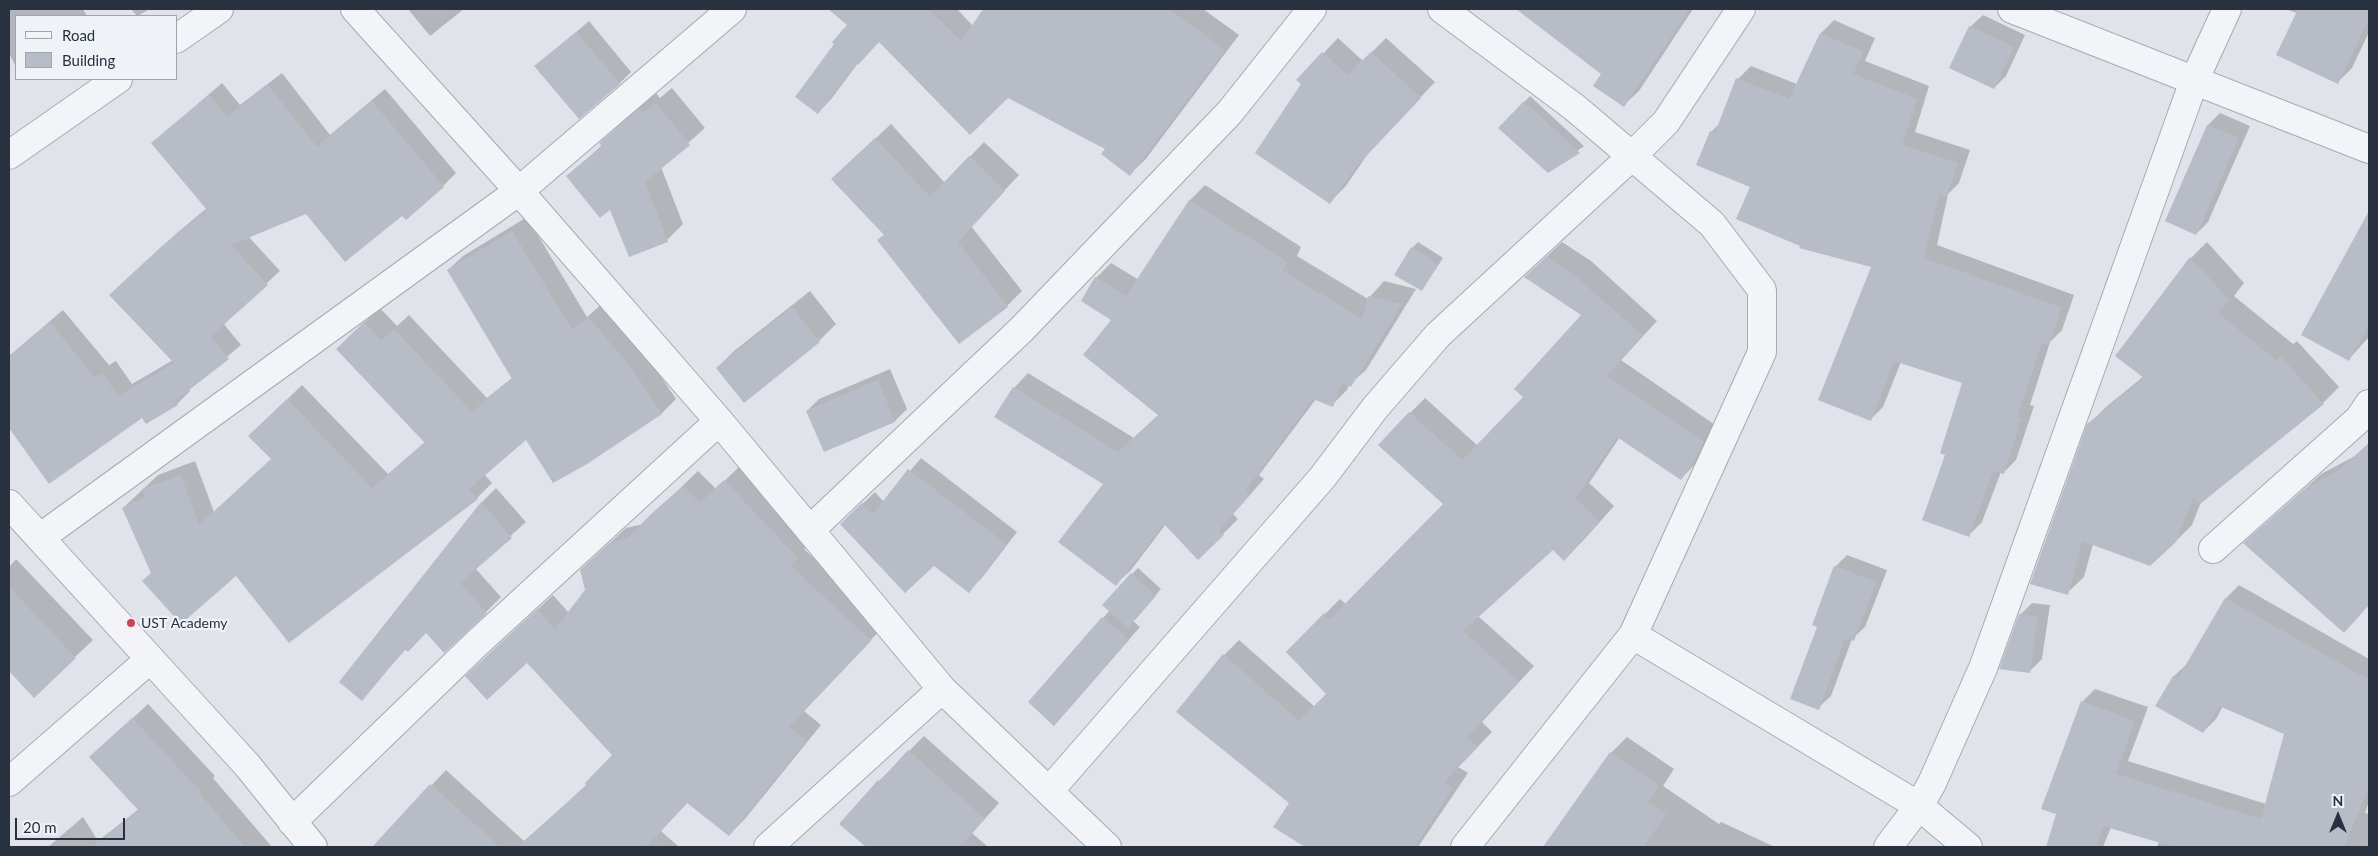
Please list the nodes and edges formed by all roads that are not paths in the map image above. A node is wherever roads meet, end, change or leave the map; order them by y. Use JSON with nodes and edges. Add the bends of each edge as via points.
{"nodes":[{"id":1,"x":219,"y":9,"type":"edge"},
{"id":2,"x":355,"y":9,"type":"edge"},
{"id":3,"x":732,"y":9,"type":"edge"},
{"id":4,"x":1312,"y":9,"type":"edge"},
{"id":5,"x":1442,"y":9,"type":"edge"},
{"id":6,"x":1742,"y":9,"type":"edge"},
{"id":7,"x":2012,"y":9,"type":"edge"},
{"id":8,"x":2227,"y":9,"type":"edge"},
{"id":9,"x":178,"y":37,"type":"edge"},
{"id":10,"x":117,"y":80,"type":"edge"},
{"id":11,"x":2194,"y":81,"type":"junction"},
{"id":12,"x":2369,"y":149,"type":"edge"},
{"id":13,"x":9,"y":155,"type":"edge"},
{"id":14,"x":1631,"y":157,"type":"junction"},
{"id":15,"x":519,"y":191,"type":"junction"},
{"id":16,"x":2369,"y":404,"type":"edge"},
{"id":17,"x":719,"y":420,"type":"junction"},
{"id":18,"x":9,"y":504,"type":"edge"},
{"id":19,"x":810,"y":530,"type":"junction"},
{"id":20,"x":41,"y":537,"type":"junction"},
{"id":21,"x":2213,"y":549,"type":"dead end"},
{"id":22,"x":1633,"y":636,"type":"junction"},
{"id":23,"x":149,"y":660,"type":"junction"},
{"id":24,"x":942,"y":689,"type":"junction"},
{"id":25,"x":9,"y":782,"type":"edge"},
{"id":26,"x":1049,"y":791,"type":"junction"},
{"id":27,"x":1919,"y":806,"type":"junction"},
{"id":28,"x":292,"y":822,"type":"junction"},
{"id":29,"x":314,"y":847,"type":"edge"},
{"id":30,"x":768,"y":847,"type":"edge"},
{"id":31,"x":1107,"y":847,"type":"edge"},
{"id":32,"x":1465,"y":847,"type":"edge"},
{"id":33,"x":1888,"y":847,"type":"edge"},
{"id":34,"x":1968,"y":847,"type":"edge"}],
"edges":[{"from":1,"to":9,"type":"street"},
{"from":2,"to":15,"type":"street"},
{"from":3,"to":15,"type":"street"},
{"from":4,"to":19,"type":"street","via":[[1230,112],[1036,315]]},
{"from":5,"to":14,"type":"street","via":[[1574,107]]},
{"from":6,"to":14,"type":"street","via":[[1666,122]]},
{"from":7,"to":11,"type":"street"},
{"from":8,"to":11,"type":"street"},
{"from":10,"to":13,"type":"street"},
{"from":11,"to":12,"type":"street"},
{"from":11,"to":27,"type":"street","via":[[1983,668]]},
{"from":14,"to":22,"type":"street","via":[[1712,224],[1762,290],[1762,352]]},
{"from":14,"to":26,"type":"street","via":[[1438,335],[1375,408],[1322,478]]},
{"from":15,"to":17,"type":"street"},
{"from":15,"to":20,"type":"street"},
{"from":16,"to":21,"type":"street","via":[[2358,419]]},
{"from":17,"to":19,"type":"street"},
{"from":17,"to":28,"type":"street","via":[[475,645]]},
{"from":18,"to":20,"type":"street"},
{"from":19,"to":24,"type":"street"},
{"from":20,"to":23,"type":"street"},
{"from":22,"to":27,"type":"street"},
{"from":22,"to":32,"type":"street"},
{"from":23,"to":25,"type":"street"},
{"from":23,"to":28,"type":"street","via":[[246,764]]},
{"from":24,"to":26,"type":"street"},
{"from":24,"to":30,"type":"street"},
{"from":26,"to":31,"type":"street"},
{"from":27,"to":33,"type":"street"},
{"from":27,"to":34,"type":"street"},
{"from":28,"to":29,"type":"street"}]}
